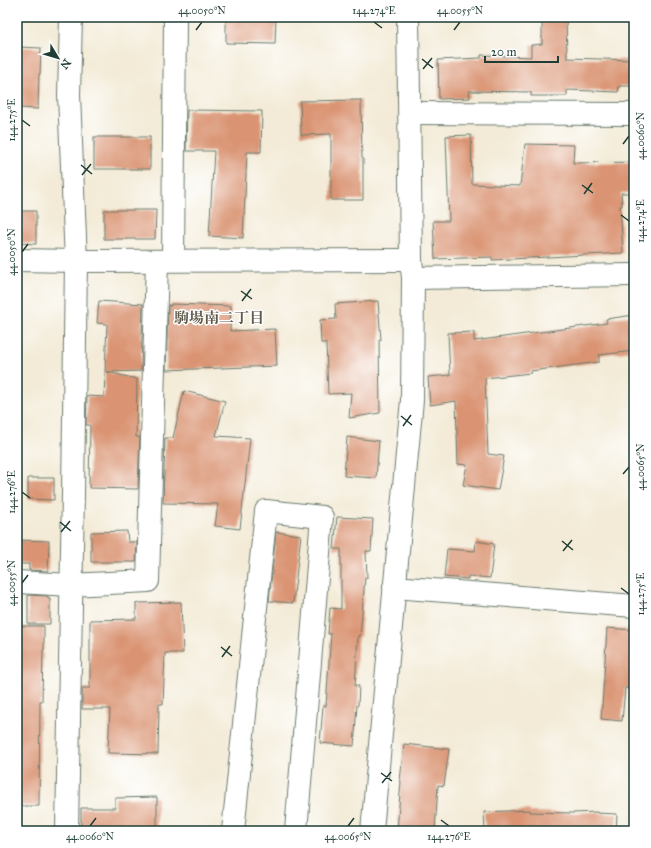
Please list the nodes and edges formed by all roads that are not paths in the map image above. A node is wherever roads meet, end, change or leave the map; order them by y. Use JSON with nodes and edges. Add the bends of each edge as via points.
{"nodes":[{"id":1,"x":71,"y":17,"type":"edge"},
{"id":2,"x":175,"y":17,"type":"edge"},
{"id":3,"x":408,"y":17,"type":"edge"},
{"id":4,"x":410,"y":113,"type":"junction"},
{"id":5,"x":634,"y":114,"type":"edge"},
{"id":6,"x":17,"y":260,"type":"edge"},
{"id":7,"x":165,"y":260,"type":"junction"},
{"id":8,"x":76,"y":261,"type":"junction"},
{"id":9,"x":412,"y":269,"type":"junction"},
{"id":10,"x":634,"y":275,"type":"edge"},
{"id":11,"x":17,"y":582,"type":"edge"},
{"id":12,"x":72,"y":585,"type":"junction"},
{"id":13,"x":394,"y":587,"type":"junction"},
{"id":14,"x":634,"y":606,"type":"edge"},
{"id":15,"x":67,"y":831,"type":"edge"},
{"id":16,"x":233,"y":831,"type":"edge"},
{"id":17,"x":296,"y":831,"type":"edge"},
{"id":18,"x":372,"y":831,"type":"edge"}],
"edges":[{"from":1,"to":8,"type":"street","via":[[69,95]]},
{"from":2,"to":7,"type":"street"},
{"from":3,"to":4,"type":"street"},
{"from":4,"to":5,"type":"street"},
{"from":4,"to":9,"type":"street"},
{"from":6,"to":8,"type":"street"},
{"from":7,"to":8,"type":"street"},
{"from":7,"to":9,"type":"street"},
{"from":7,"to":12,"type":"street","via":[[148,581]]},
{"from":8,"to":12,"type":"street"},
{"from":9,"to":10,"type":"street"},
{"from":9,"to":13,"type":"street","via":[[412,400]]},
{"from":11,"to":12,"type":"street"},
{"from":12,"to":15,"type":"street"},
{"from":13,"to":14,"type":"street"},
{"from":13,"to":18,"type":"street"},
{"from":16,"to":17,"type":"street","via":[[266,511],[322,517]]}]}
